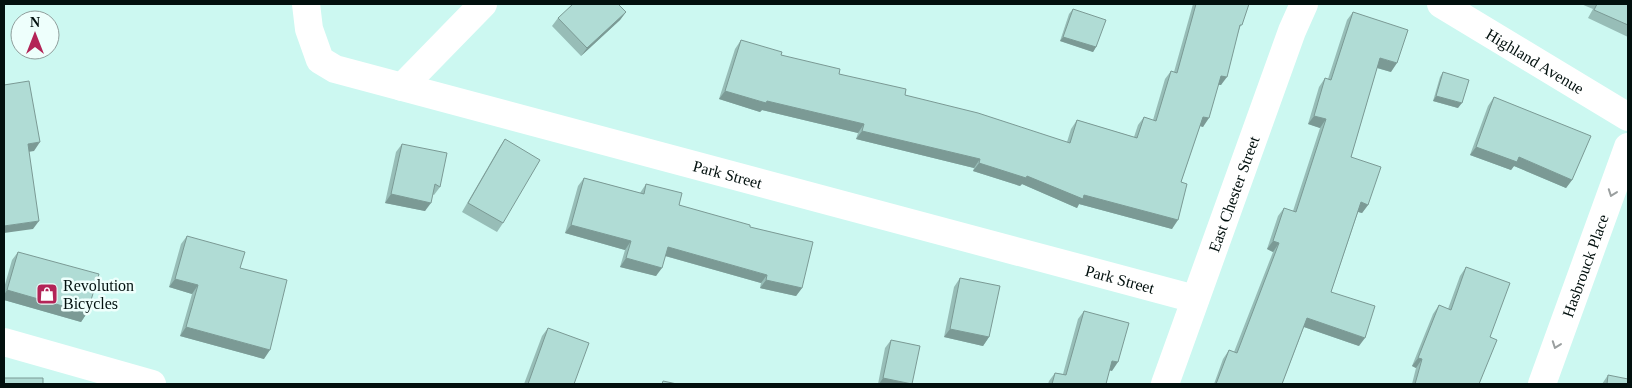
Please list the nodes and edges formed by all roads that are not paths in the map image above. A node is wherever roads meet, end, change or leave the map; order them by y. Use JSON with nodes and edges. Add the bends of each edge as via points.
{"nodes":[{"id":1,"x":306,"y":4,"type":"edge"},
{"id":2,"x":483,"y":4,"type":"edge"},
{"id":3,"x":1304,"y":4,"type":"edge"},
{"id":4,"x":1441,"y":4,"type":"edge"},
{"id":5,"x":402,"y":87,"type":"junction"},
{"id":6,"x":1628,"y":117,"type":"edge"},
{"id":7,"x":1628,"y":147,"type":"edge"},
{"id":8,"x":1195,"y":299,"type":"junction"},
{"id":9,"x":4,"y":342,"type":"edge"},
{"id":10,"x":152,"y":384,"type":"edge"},
{"id":11,"x":1165,"y":384,"type":"edge"},
{"id":12,"x":1542,"y":384,"type":"edge"}],
"edges":[{"from":1,"to":5,"type":"street","name":"Park Street","via":[[309,29],[320,60],[335,69]]},
{"from":2,"to":5,"type":"street"},
{"from":3,"to":8,"type":"street","name":"East Chester Street"},
{"from":4,"to":6,"type":"street","name":"Highland Avenue"},
{"from":5,"to":8,"type":"street","name":"Park Street"},
{"from":7,"to":12,"type":"street","name":"Hasbrouck Place","one_way":true},
{"from":8,"to":11,"type":"street","name":"East Chester Street"},
{"from":9,"to":10,"type":"street"}]}
